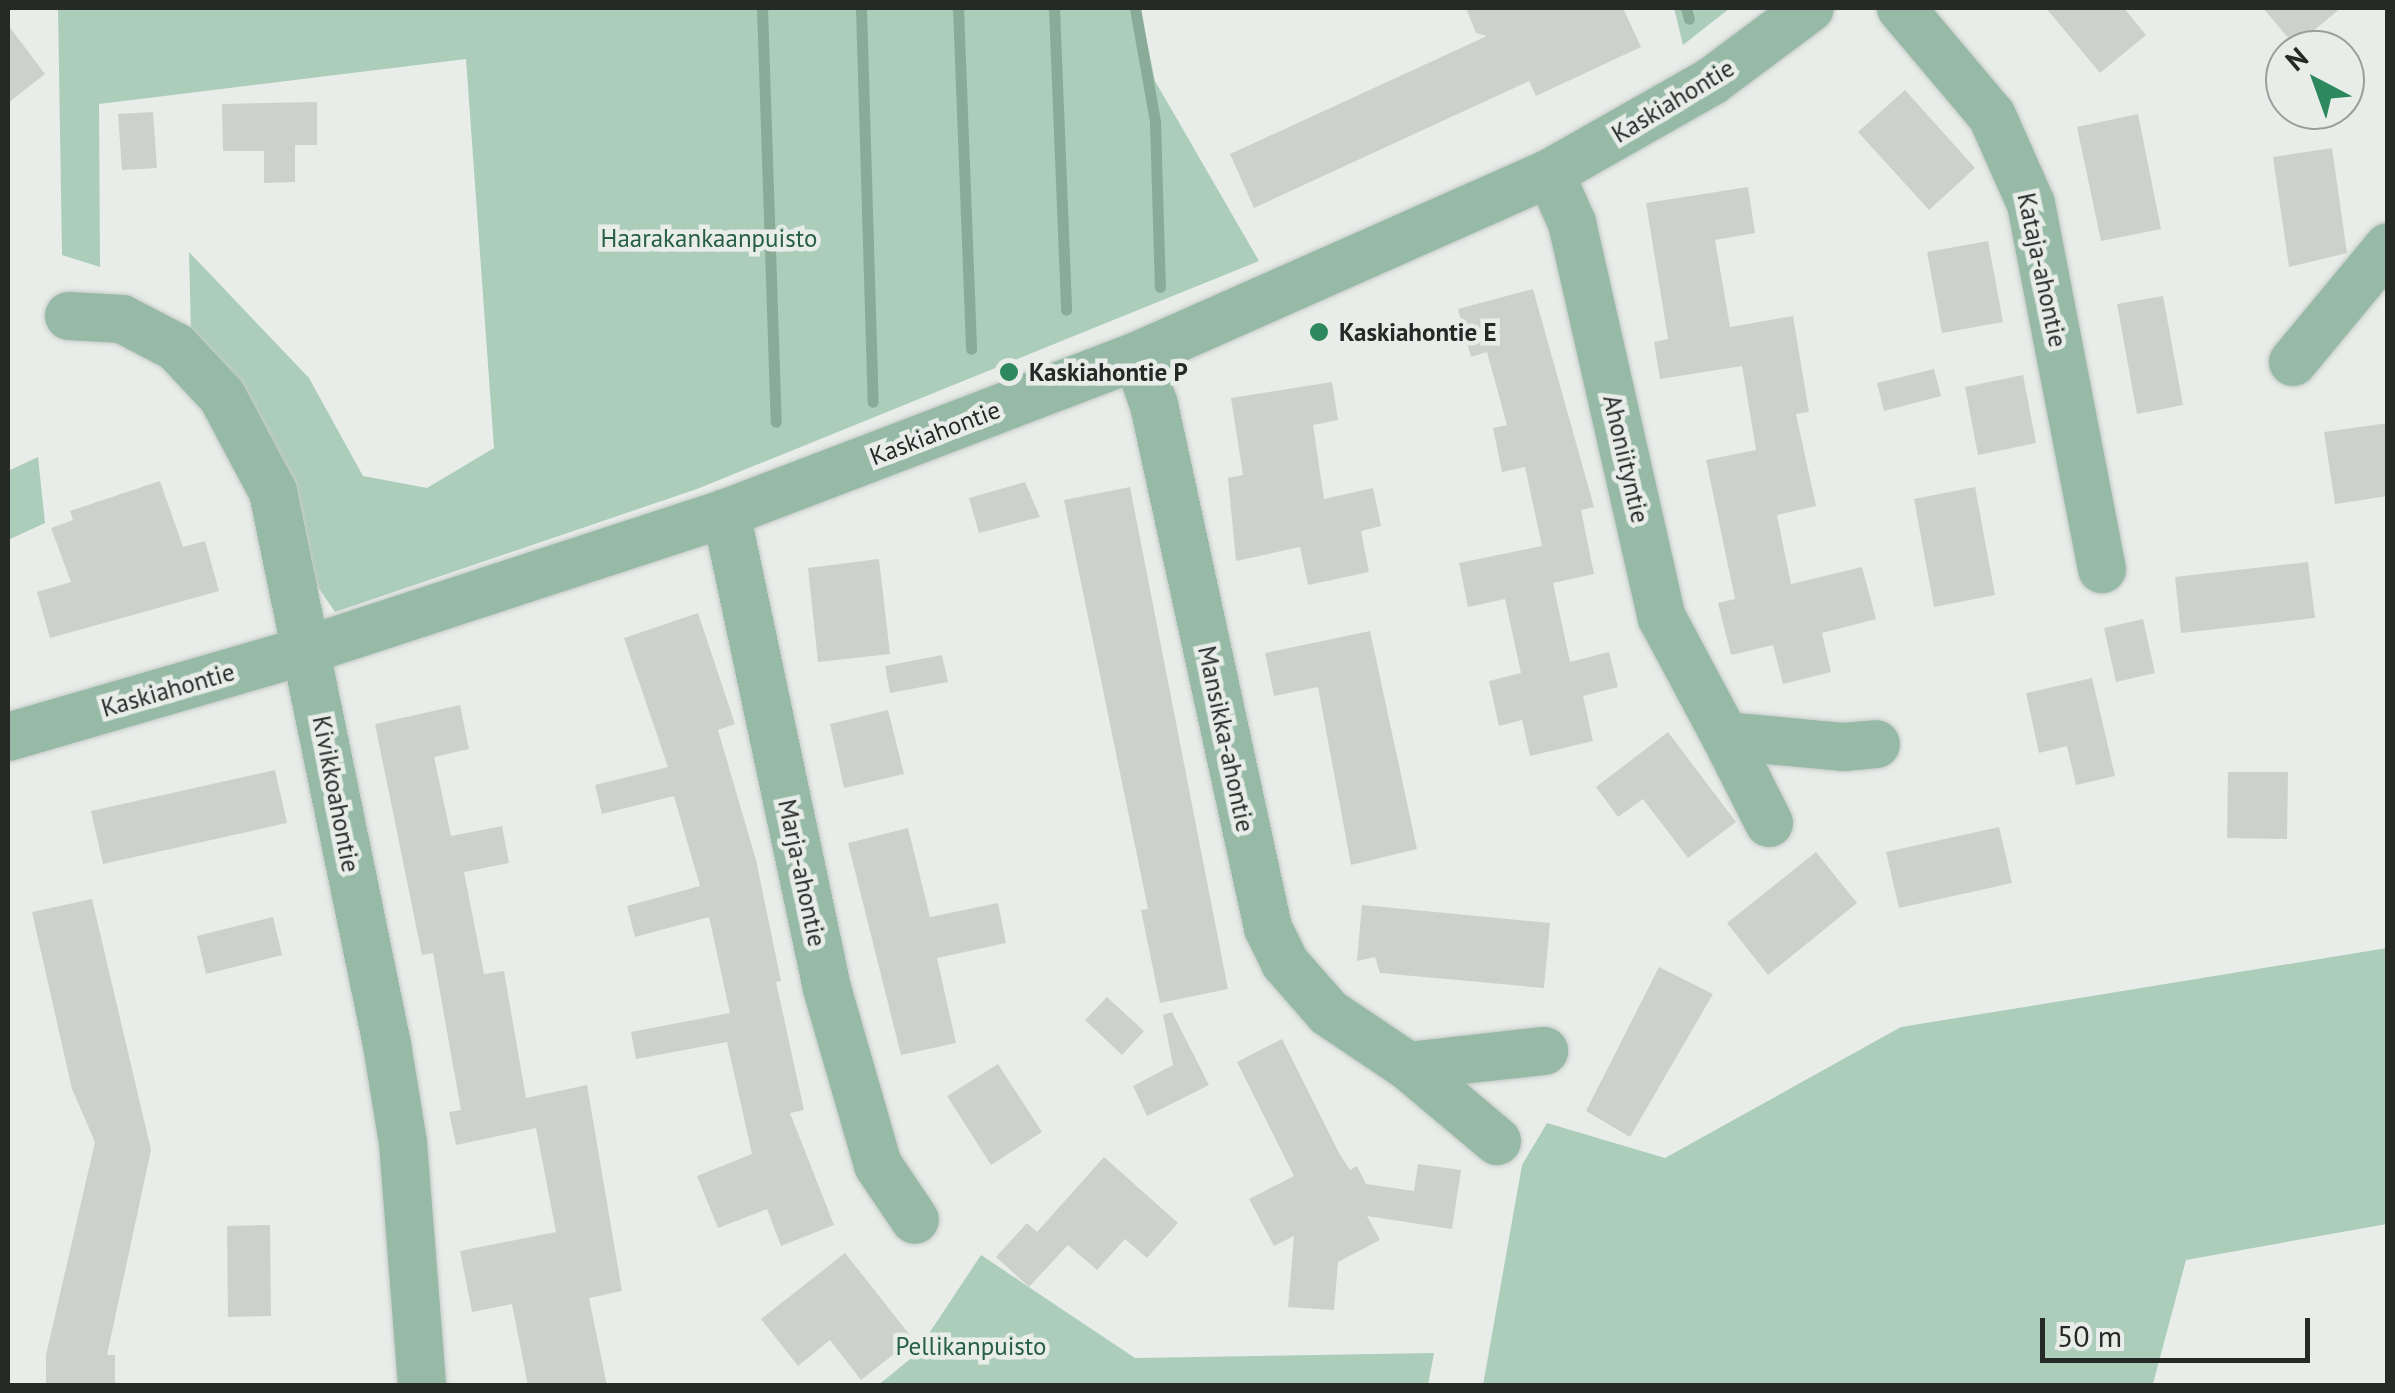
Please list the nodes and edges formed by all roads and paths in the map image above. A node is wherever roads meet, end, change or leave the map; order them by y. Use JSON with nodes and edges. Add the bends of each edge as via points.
{"nodes":[{"id":1,"x":1810,"y":8,"type":"edge"},
{"id":2,"x":1901,"y":8,"type":"edge"},
{"id":3,"x":1550,"y":173,"type":"junction"},
{"id":4,"x":2388,"y":247,"type":"edge"},
{"id":5,"x":69,"y":316,"type":"dead end"},
{"id":6,"x":1137,"y":356,"type":"junction"},
{"id":7,"x":2294,"y":362,"type":"dead end"},
{"id":8,"x":726,"y":513,"type":"junction"},
{"id":9,"x":2102,"y":569,"type":"dead end"},
{"id":10,"x":310,"y":649,"type":"junction"},
{"id":11,"x":1725,"y":736,"type":"junction"},
{"id":12,"x":8,"y":737,"type":"edge"},
{"id":13,"x":1876,"y":744,"type":"dead end"},
{"id":14,"x":1770,"y":823,"type":"dead end"},
{"id":15,"x":1544,"y":1052,"type":"dead end"},
{"id":16,"x":1408,"y":1066,"type":"junction"},
{"id":17,"x":1497,"y":1141,"type":"dead end"},
{"id":18,"x":916,"y":1220,"type":"dead end"},
{"id":19,"x":422,"y":1386,"type":"edge"}],
"edges":[{"from":1,"to":3,"type":"street","name":"Kaskiahontie","via":[[1712,81]]},
{"from":2,"to":9,"type":"street","name":"Kataja-ahontie","via":[[1992,116],[2032,204]]},
{"from":3,"to":6,"type":"street","name":"Kaskiahontie"},
{"from":3,"to":11,"type":"street","name":"Ahoniityntie","via":[[1572,223],[1662,618]]},
{"from":4,"to":7,"type":"street"},
{"from":5,"to":10,"type":"street","name":"Kivikkoahontie","via":[[122,319],[155,332],[222,396],[273,492]]},
{"from":6,"to":8,"type":"street","name":"Kaskiahontie"},
{"from":6,"to":16,"type":"street","name":"Mansikka-ahontie","via":[[1154,404],[1268,928],[1286,964],[1329,1013]]},
{"from":8,"to":10,"type":"street","name":"Kaskiahontie"},
{"from":8,"to":18,"type":"street","name":"Marja-ahontie","via":[[826,985],[878,1166]]},
{"from":10,"to":12,"type":"street","name":"Kaskiahontie"},
{"from":10,"to":19,"type":"street","name":"Kivikkoahontie","via":[[403,1143]]},
{"from":11,"to":13,"type":"street","via":[[1844,748]]},
{"from":11,"to":14,"type":"street","name":"Ahoniityntie"},
{"from":15,"to":16,"type":"street"},
{"from":16,"to":17,"type":"street","name":"Mansikka-ahontie"}]}
